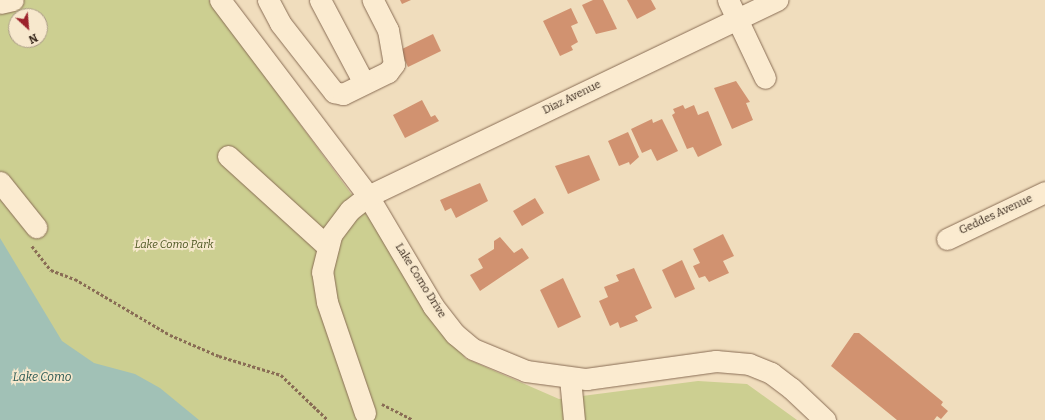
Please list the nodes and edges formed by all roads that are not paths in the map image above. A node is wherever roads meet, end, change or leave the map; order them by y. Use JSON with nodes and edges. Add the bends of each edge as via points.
{"nodes":[{"id":1,"x":13,"y":0,"type":"edge"},
{"id":2,"x":220,"y":0,"type":"edge"},
{"id":3,"x":268,"y":0,"type":"edge"},
{"id":4,"x":320,"y":0,"type":"edge"},
{"id":5,"x":373,"y":0,"type":"edge"},
{"id":6,"x":728,"y":0,"type":"edge"},
{"id":7,"x":777,"y":0,"type":"edge"},
{"id":8,"x":0,"y":3,"type":"edge"},
{"id":9,"x":737,"y":19,"type":"junction"},
{"id":10,"x":765,"y":78,"type":"dead end"},
{"id":11,"x":364,"y":83,"type":"junction"},
{"id":12,"x":228,"y":156,"type":"dead end"},
{"id":13,"x":0,"y":182,"type":"edge"},
{"id":14,"x":1045,"y":192,"type":"edge"},
{"id":15,"x":368,"y":196,"type":"junction"},
{"id":16,"x":33,"y":235,"type":"road end"},
{"id":17,"x":947,"y":238,"type":"dead end"},
{"id":18,"x":328,"y":247,"type":"junction"},
{"id":19,"x":570,"y":378,"type":"junction"},
{"id":20,"x":365,"y":413,"type":"road end"},
{"id":21,"x":574,"y":420,"type":"edge"},
{"id":22,"x":825,"y":420,"type":"edge"}],
"edges":[{"from":1,"to":8,"type":"street"},
{"from":2,"to":15,"type":"street","name":"Lake Como Drive"},
{"from":3,"to":11,"type":"street","via":[[280,23],[334,92],[343,94]]},
{"from":4,"to":11,"type":"street"},
{"from":5,"to":11,"type":"street","via":[[388,30],[396,59],[388,72]]},
{"from":6,"to":9,"type":"street"},
{"from":7,"to":9,"type":"street","name":"Diaz Avenue"},
{"from":9,"to":10,"type":"street"},
{"from":9,"to":15,"type":"street","name":"Diaz Avenue"},
{"from":12,"to":18,"type":"street"},
{"from":13,"to":16,"type":"street"},
{"from":14,"to":17,"type":"street","name":"Geddes Avenue"},
{"from":15,"to":18,"type":"street","name":"Diaz Avenue","via":[[350,210],[331,235]]},
{"from":15,"to":19,"type":"street","name":"Lake Como Drive","via":[[433,306],[455,334],[494,359],[526,371]]},
{"from":18,"to":20,"type":"street","name":"Diaz Avenue","via":[[322,272],[327,302]]},
{"from":19,"to":21,"type":"street"},
{"from":19,"to":22,"type":"street","name":"Lake Como Drive","via":[[586,379],[716,361],[750,364],[771,373]]}]}
